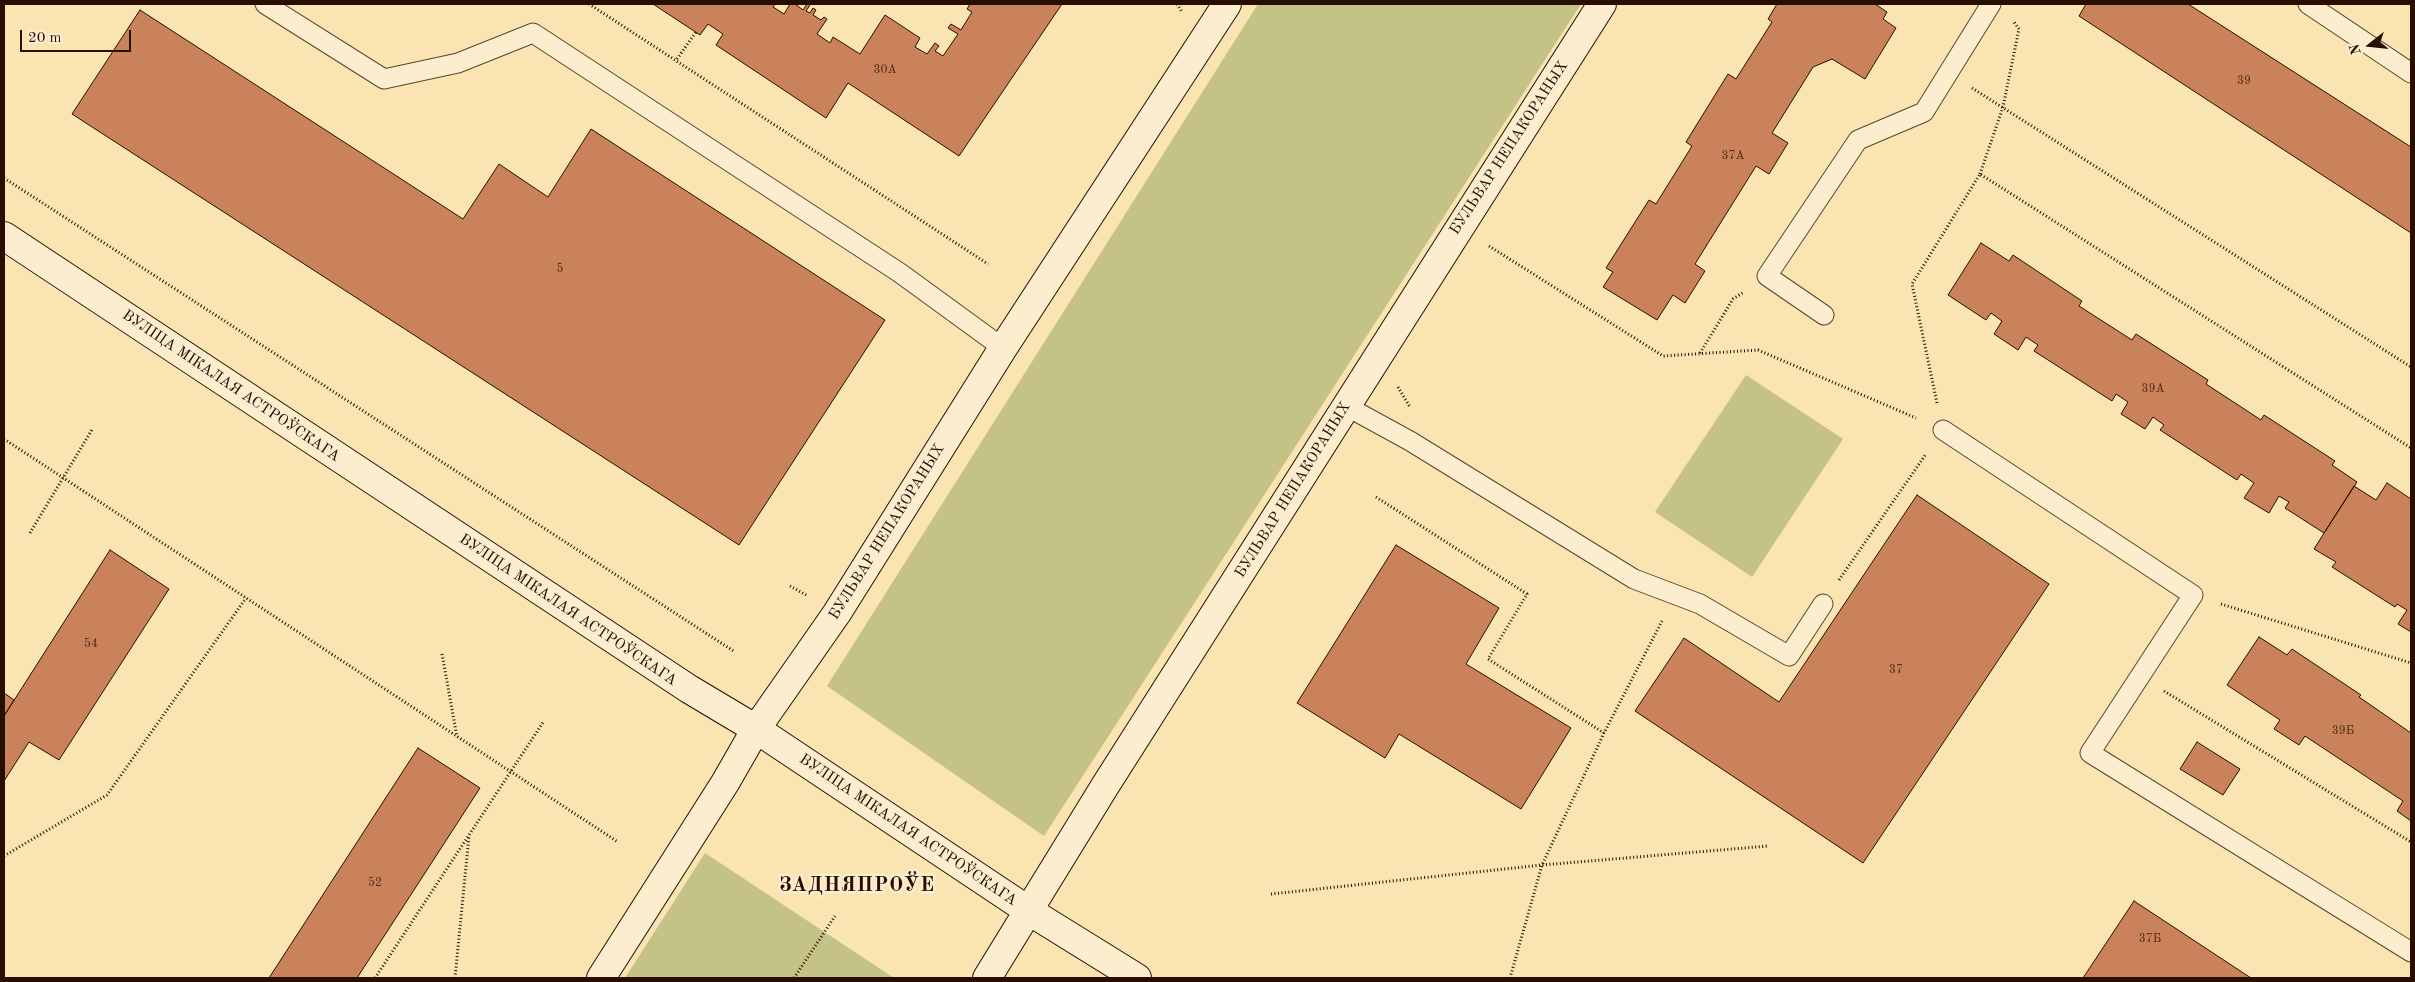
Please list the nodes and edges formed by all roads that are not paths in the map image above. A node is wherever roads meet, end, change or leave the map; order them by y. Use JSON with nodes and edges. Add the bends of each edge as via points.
{"nodes":[{"id":1,"x":266,"y":4,"type":"edge"},
{"id":2,"x":1227,"y":4,"type":"edge"},
{"id":3,"x":1602,"y":4,"type":"edge"},
{"id":4,"x":1991,"y":4,"type":"edge"},
{"id":5,"x":2308,"y":4,"type":"edge"},
{"id":6,"x":2411,"y":73,"type":"edge"},
{"id":7,"x":4,"y":236,"type":"edge"},
{"id":8,"x":1824,"y":315,"type":"dead end"},
{"id":9,"x":1003,"y":348,"type":"junction"},
{"id":10,"x":1346,"y":406,"type":"junction"},
{"id":11,"x":1943,"y":430,"type":"road end"},
{"id":12,"x":1823,"y":604,"type":"road end"},
{"id":13,"x":756,"y":730,"type":"junction"},
{"id":14,"x":1029,"y":911,"type":"junction"},
{"id":15,"x":2411,"y":952,"type":"edge"},
{"id":16,"x":601,"y":978,"type":"edge"},
{"id":17,"x":987,"y":978,"type":"edge"},
{"id":18,"x":1136,"y":978,"type":"edge"}],
"edges":[{"from":1,"to":9,"type":"lane","via":[[384,79],[458,63],[533,33],[900,273]]},
{"from":2,"to":9,"type":"main road","name":"БУЛЬВАР НЕПАКОРАНЫХ"},
{"from":3,"to":10,"type":"main road","name":"БУЛЬВАР НЕПАКОРАНЫХ"},
{"from":4,"to":8,"type":"lane","via":[[1924,112],[1858,140],[1767,276]]},
{"from":5,"to":6,"type":"lane"},
{"from":7,"to":13,"type":"main road","name":"ВУЛІЦА МІКАЛАЯ АСТРОЎСКАГА","via":[[689,689]]},
{"from":9,"to":13,"type":"main road","name":"БУЛЬВАР НЕПАКОРАНЫХ","via":[[837,613]]},
{"from":10,"to":12,"type":"lane","via":[[1410,441],[1634,579],[1700,604],[1789,656]]},
{"from":10,"to":14,"type":"main road","name":"БУЛЬВАР НЕПАКОРАНЫХ"},
{"from":11,"to":15,"type":"lane","via":[[2193,595],[2090,753]]},
{"from":13,"to":14,"type":"main road","name":"ВУЛІЦА МІКАЛАЯ АСТРОЎСКАГА"},
{"from":13,"to":16,"type":"main road","name":"БУЛЬВАР НЕПАКОРАНЫХ"},
{"from":14,"to":17,"type":"main road","name":"БУЛЬВАР НЕПАКОРАНЫХ"},
{"from":14,"to":18,"type":"main road","name":"ВУЛІЦА МІКАЛАЯ АСТРОЎСКАГА"}]}
